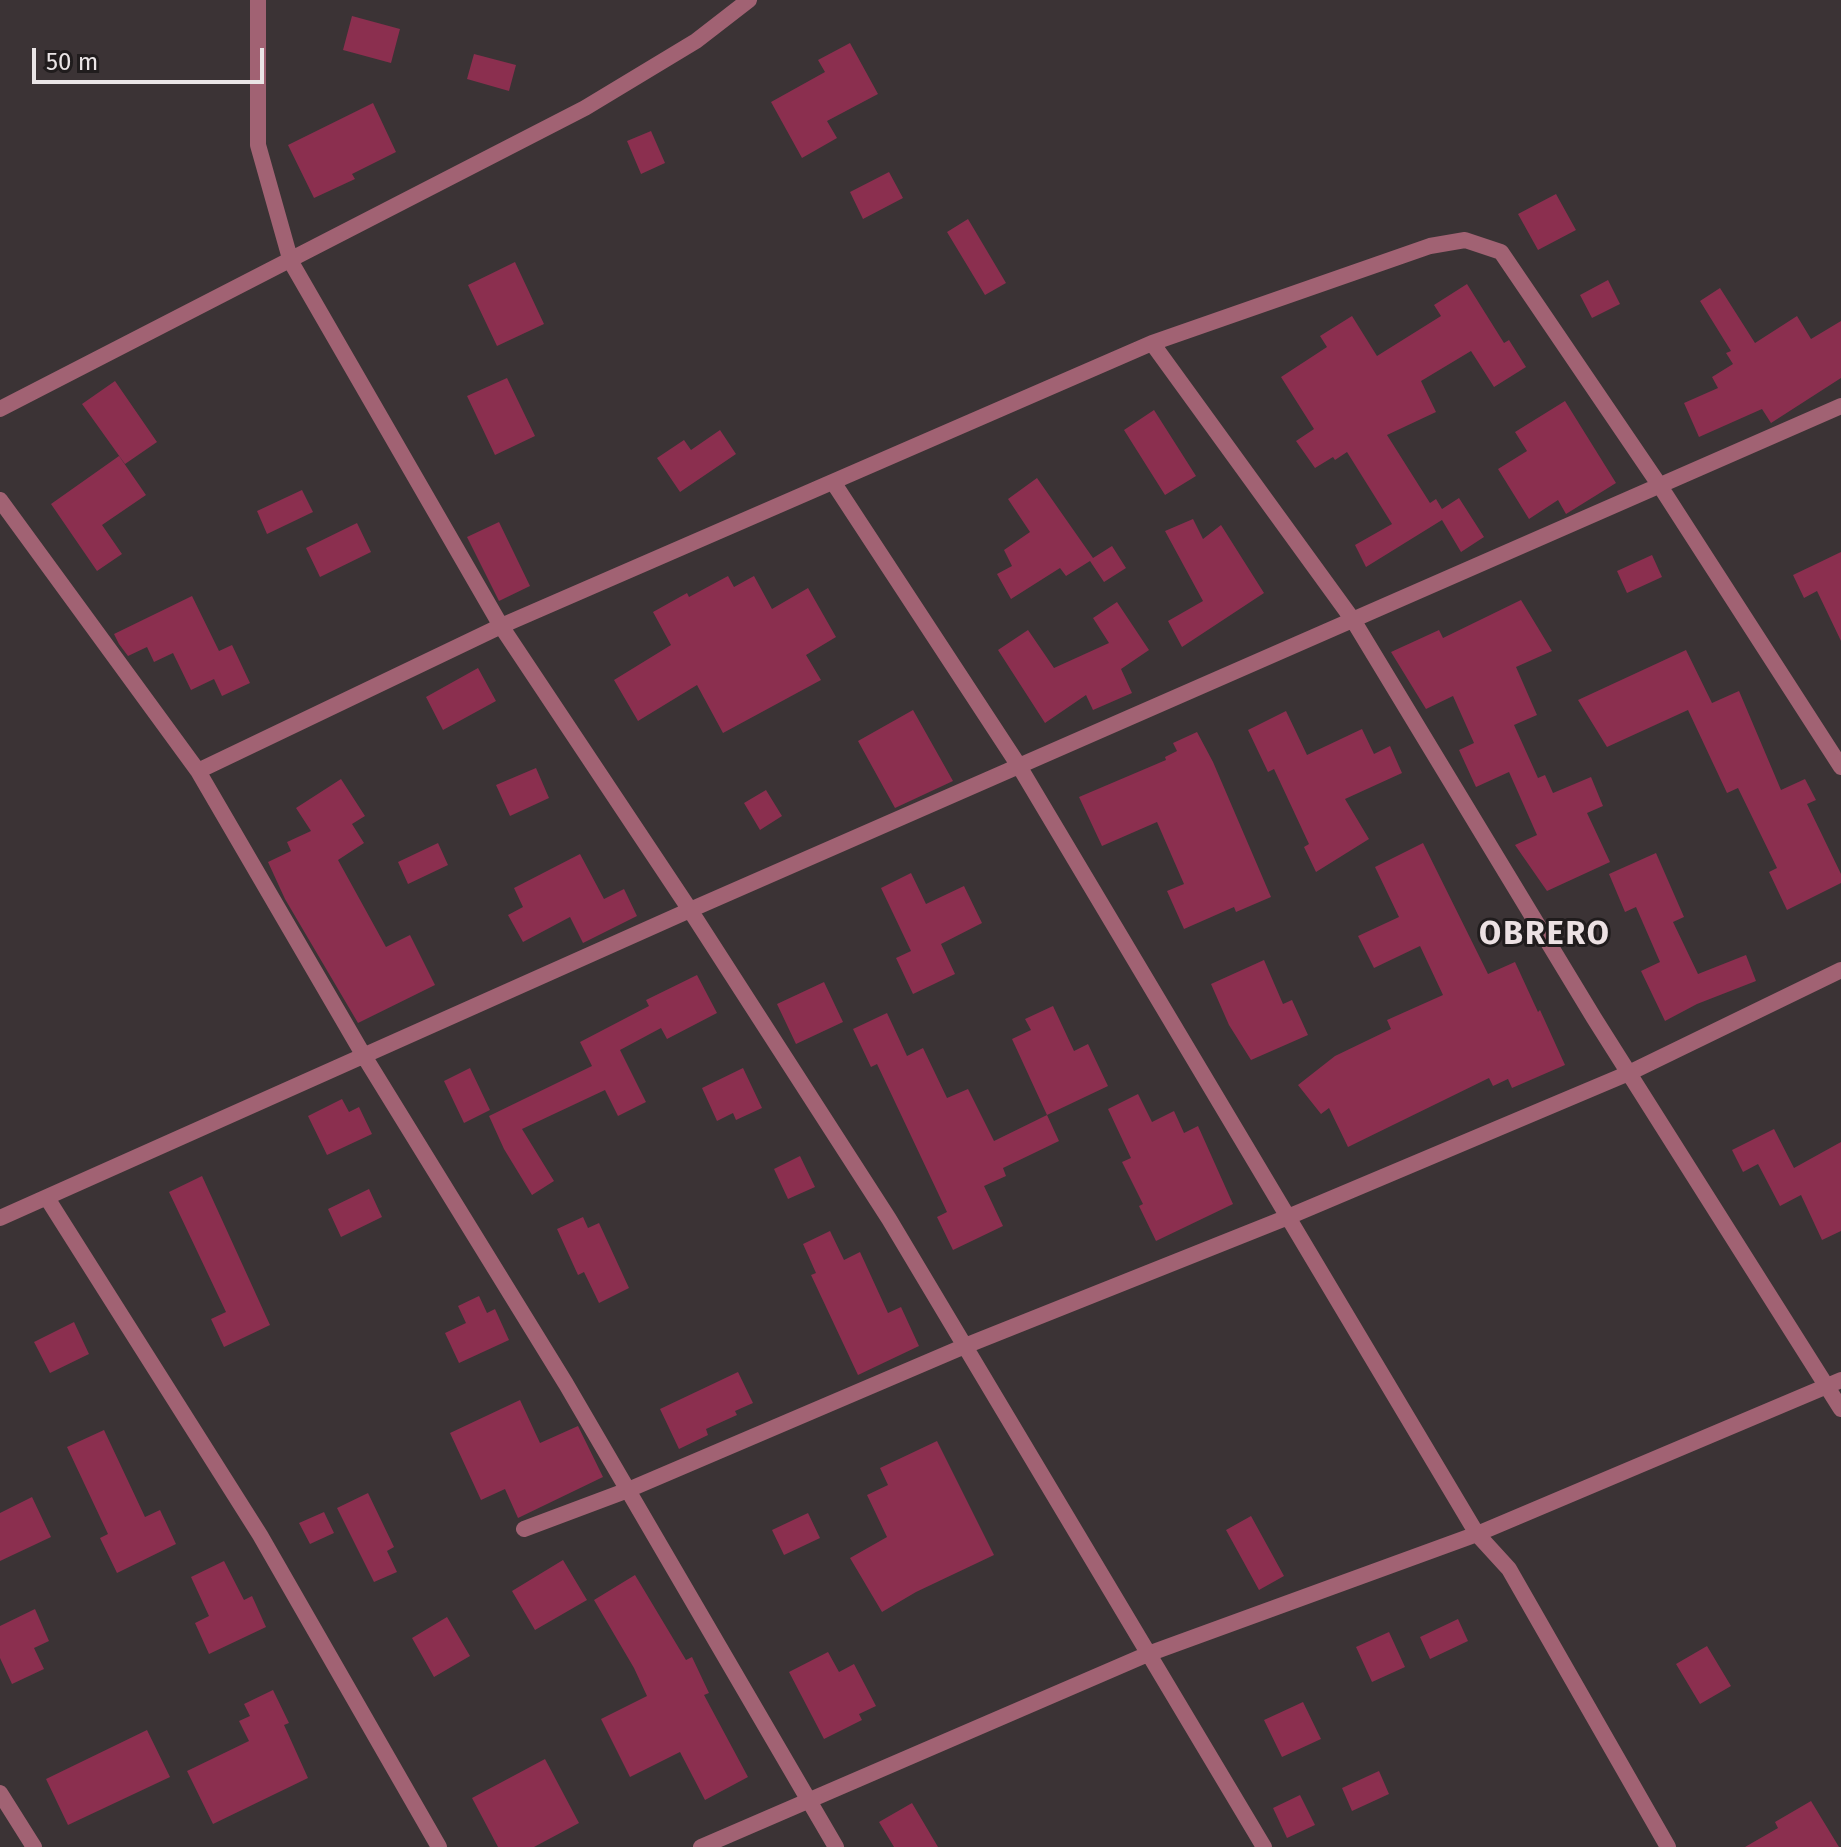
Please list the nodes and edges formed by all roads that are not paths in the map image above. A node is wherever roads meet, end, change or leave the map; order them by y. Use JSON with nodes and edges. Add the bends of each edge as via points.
{"nodes":[{"id":1,"x":258,"y":0,"type":"edge"},
{"id":2,"x":749,"y":0,"type":"edge"},
{"id":3,"x":291,"y":262,"type":"junction"},
{"id":4,"x":1152,"y":343,"type":"junction"},
{"id":5,"x":1841,"y":406,"type":"edge"},
{"id":6,"x":0,"y":409,"type":"edge"},
{"id":7,"x":833,"y":482,"type":"junction"},
{"id":8,"x":1660,"y":486,"type":"junction"},
{"id":9,"x":0,"y":500,"type":"edge"},
{"id":10,"x":1353,"y":620,"type":"junction"},
{"id":11,"x":501,"y":626,"type":"junction"},
{"id":12,"x":1019,"y":766,"type":"junction"},
{"id":13,"x":1841,"y":767,"type":"edge"},
{"id":14,"x":198,"y":771,"type":"junction"},
{"id":15,"x":690,"y":910,"type":"junction"},
{"id":16,"x":1841,"y":970,"type":"edge"},
{"id":17,"x":364,"y":1056,"type":"junction"},
{"id":18,"x":1629,"y":1073,"type":"junction"},
{"id":19,"x":47,"y":1198,"type":"junction"},
{"id":20,"x":1288,"y":1217,"type":"junction"},
{"id":21,"x":0,"y":1218,"type":"edge"},
{"id":22,"x":965,"y":1346,"type":"junction"},
{"id":23,"x":1834,"y":1383,"type":"edge"},
{"id":24,"x":1841,"y":1409,"type":"edge"},
{"id":25,"x":628,"y":1490,"type":"junction"},
{"id":26,"x":524,"y":1529,"type":"dead end"},
{"id":27,"x":1477,"y":1534,"type":"junction"},
{"id":28,"x":1148,"y":1654,"type":"junction"},
{"id":29,"x":0,"y":1793,"type":"edge"},
{"id":30,"x":810,"y":1802,"type":"junction"},
{"id":31,"x":34,"y":1847,"type":"edge"},
{"id":32,"x":439,"y":1847,"type":"edge"},
{"id":33,"x":701,"y":1847,"type":"edge"},
{"id":34,"x":836,"y":1847,"type":"edge"},
{"id":35,"x":1264,"y":1847,"type":"edge"},
{"id":36,"x":1668,"y":1847,"type":"edge"}],
"edges":[{"from":1,"to":3,"type":"street","via":[[258,145]]},
{"from":2,"to":3,"type":"street","via":[[696,41],[585,108]]},
{"from":3,"to":6,"type":"street"},
{"from":3,"to":11,"type":"street"},
{"from":4,"to":7,"type":"street"},
{"from":4,"to":8,"type":"street","via":[[1430,246],[1465,240],[1501,252]]},
{"from":4,"to":10,"type":"street"},
{"from":5,"to":8,"type":"street"},
{"from":7,"to":11,"type":"street"},
{"from":7,"to":12,"type":"street"},
{"from":8,"to":10,"type":"street"},
{"from":8,"to":13,"type":"street"},
{"from":9,"to":14,"type":"street"},
{"from":10,"to":12,"type":"street"},
{"from":10,"to":18,"type":"street"},
{"from":11,"to":14,"type":"street"},
{"from":11,"to":15,"type":"street"},
{"from":12,"to":15,"type":"street"},
{"from":12,"to":20,"type":"street"},
{"from":14,"to":17,"type":"street"},
{"from":15,"to":17,"type":"street"},
{"from":15,"to":22,"type":"street"},
{"from":16,"to":18,"type":"street"},
{"from":17,"to":19,"type":"street"},
{"from":17,"to":25,"type":"street"},
{"from":18,"to":20,"type":"street"},
{"from":18,"to":23,"type":"street"},
{"from":19,"to":21,"type":"street"},
{"from":19,"to":32,"type":"street","via":[[260,1535]]},
{"from":20,"to":22,"type":"street"},
{"from":20,"to":27,"type":"street"},
{"from":22,"to":25,"type":"street"},
{"from":22,"to":28,"type":"street"},
{"from":23,"to":24,"type":"street"},
{"from":23,"to":27,"type":"street"},
{"from":25,"to":26,"type":"street"},
{"from":25,"to":30,"type":"street"},
{"from":27,"to":28,"type":"street"},
{"from":27,"to":36,"type":"street","via":[[1509,1569]]},
{"from":28,"to":30,"type":"street"},
{"from":28,"to":35,"type":"street"},
{"from":29,"to":31,"type":"street"},
{"from":30,"to":33,"type":"street"},
{"from":30,"to":34,"type":"street"}]}
